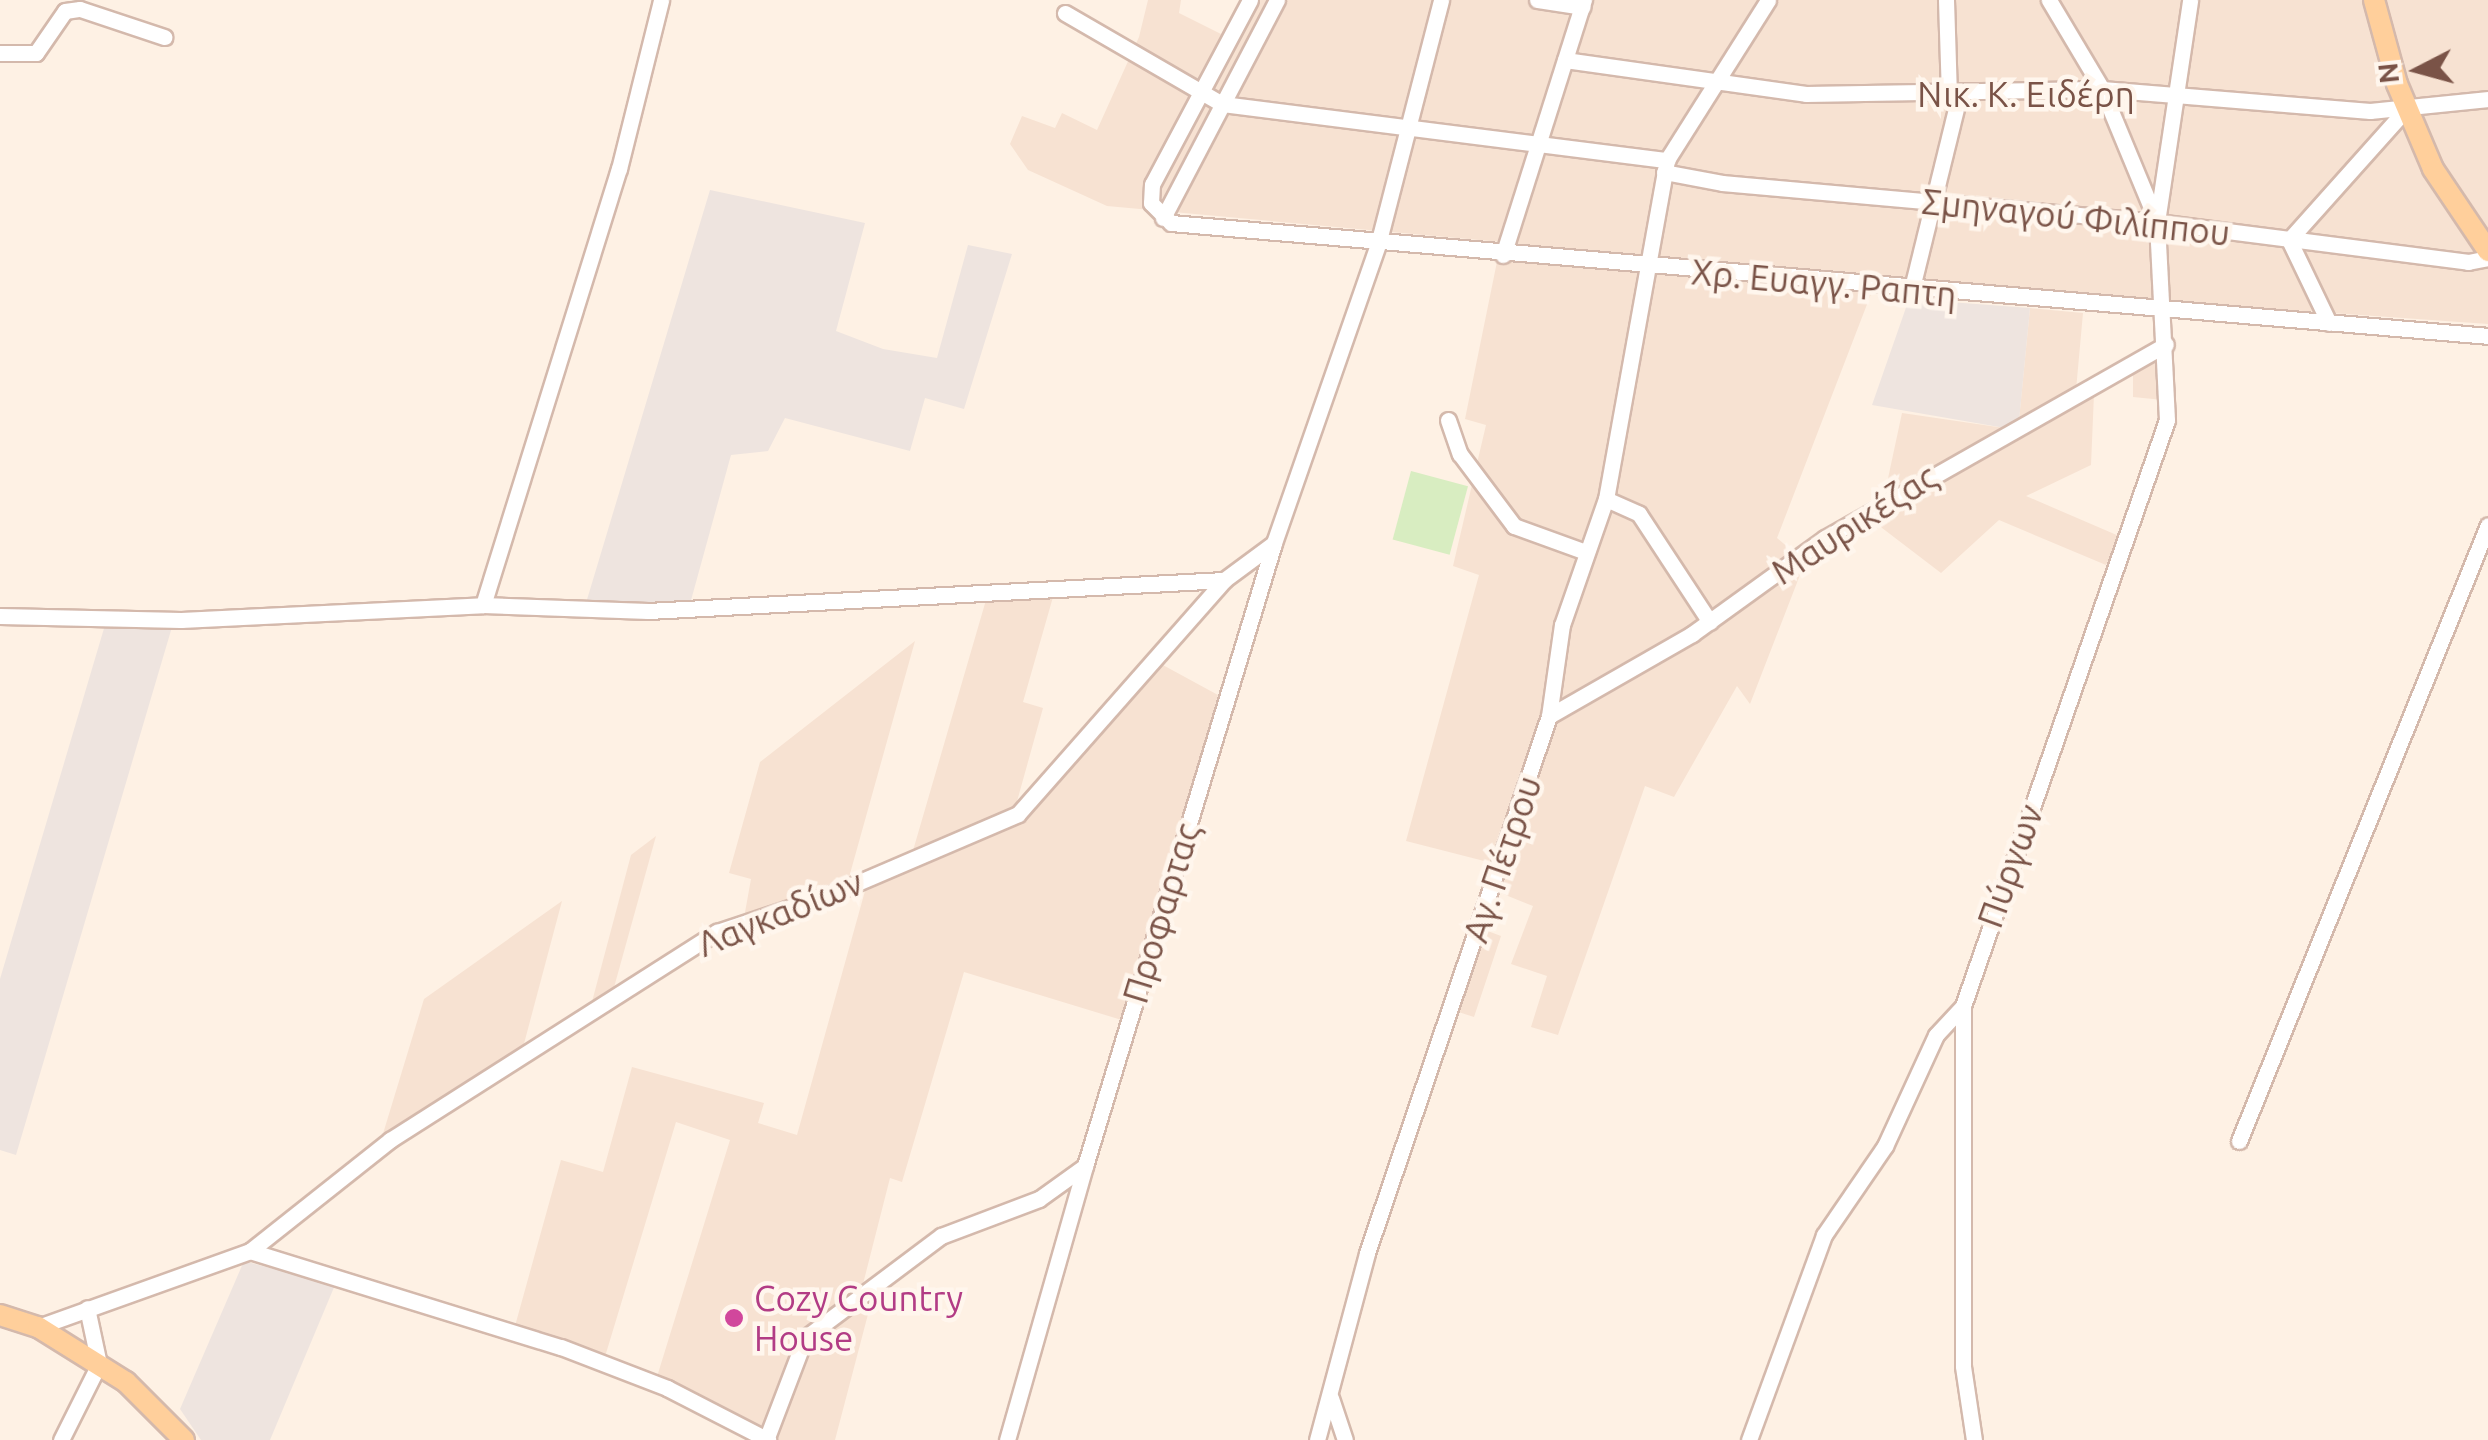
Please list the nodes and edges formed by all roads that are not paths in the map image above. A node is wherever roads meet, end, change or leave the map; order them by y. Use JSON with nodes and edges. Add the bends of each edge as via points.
{"nodes":[{"id":1,"x":661,"y":0,"type":"edge"},
{"id":2,"x":1250,"y":0,"type":"edge"},
{"id":3,"x":1277,"y":0,"type":"edge"},
{"id":4,"x":1441,"y":0,"type":"edge"},
{"id":5,"x":1537,"y":0,"type":"edge"},
{"id":6,"x":1768,"y":0,"type":"edge"},
{"id":7,"x":1946,"y":0,"type":"edge"},
{"id":8,"x":2049,"y":0,"type":"edge"},
{"id":9,"x":2190,"y":0,"type":"edge"},
{"id":10,"x":2374,"y":0,"type":"edge"},
{"id":11,"x":1583,"y":4,"type":"edge"},
{"id":12,"x":1065,"y":13,"type":"dead end"},
{"id":13,"x":164,"y":37,"type":"dead end"},
{"id":14,"x":0,"y":52,"type":"edge"},
{"id":15,"x":1565,"y":60,"type":"junction"},
{"id":16,"x":1717,"y":84,"type":"junction"},
{"id":17,"x":2102,"y":89,"type":"junction"},
{"id":18,"x":1202,"y":90,"type":"junction"},
{"id":19,"x":2180,"y":95,"type":"junction"},
{"id":20,"x":1954,"y":96,"type":"junction"},
{"id":21,"x":2488,"y":100,"type":"edge"},
{"id":22,"x":1222,"y":104,"type":"junction"},
{"id":23,"x":2406,"y":108,"type":"junction"},
{"id":24,"x":1404,"y":128,"type":"junction"},
{"id":25,"x":1536,"y":140,"type":"junction"},
{"id":26,"x":1666,"y":166,"type":"junction"},
{"id":27,"x":1932,"y":203,"type":"junction"},
{"id":28,"x":1163,"y":218,"type":"junction"},
{"id":29,"x":2157,"y":222,"type":"junction"},
{"id":30,"x":2288,"y":240,"type":"junction"},
{"id":31,"x":1378,"y":244,"type":"junction"},
{"id":32,"x":1503,"y":254,"type":"junction"},
{"id":33,"x":2488,"y":254,"type":"edge"},
{"id":34,"x":1644,"y":267,"type":"junction"},
{"id":35,"x":1911,"y":292,"type":"junction"},
{"id":36,"x":2163,"y":311,"type":"junction"},
{"id":37,"x":2329,"y":323,"type":"junction"},
{"id":38,"x":2488,"y":336,"type":"edge"},
{"id":39,"x":2166,"y":344,"type":"junction"},
{"id":40,"x":1448,"y":420,"type":"dead end"},
{"id":41,"x":1606,"y":498,"type":"junction"},
{"id":42,"x":2488,"y":525,"type":"edge"},
{"id":43,"x":1274,"y":543,"type":"junction"},
{"id":44,"x":1586,"y":552,"type":"junction"},
{"id":45,"x":1224,"y":580,"type":"junction"},
{"id":46,"x":483,"y":605,"type":"junction"},
{"id":47,"x":0,"y":616,"type":"edge"},
{"id":48,"x":1710,"y":622,"type":"junction"},
{"id":49,"x":1550,"y":716,"type":"junction"},
{"id":50,"x":1963,"y":1006,"type":"junction"},
{"id":51,"x":2239,"y":1141,"type":"dead end"},
{"id":52,"x":1085,"y":1166,"type":"junction"},
{"id":53,"x":250,"y":1251,"type":"junction"},
{"id":54,"x":87,"y":1308,"type":"junction"},
{"id":55,"x":0,"y":1315,"type":"edge"},
{"id":56,"x":38,"y":1328,"type":"junction"},
{"id":57,"x":99,"y":1364,"type":"junction"},
{"id":58,"x":1331,"y":1398,"type":"junction"},
{"id":59,"x":62,"y":1440,"type":"edge"},
{"id":60,"x":184,"y":1440,"type":"edge"},
{"id":61,"x":767,"y":1440,"type":"edge"},
{"id":62,"x":1007,"y":1440,"type":"edge"},
{"id":63,"x":1317,"y":1440,"type":"edge"},
{"id":64,"x":1345,"y":1440,"type":"edge"},
{"id":65,"x":1749,"y":1440,"type":"edge"},
{"id":66,"x":1974,"y":1440,"type":"edge"}],
"edges":[{"from":1,"to":46,"type":"street","via":[[620,170]]},
{"from":2,"to":18,"type":"street"},
{"from":3,"to":22,"type":"street"},
{"from":4,"to":24,"type":"street","name":"Προφαρτας"},
{"from":5,"to":11,"type":"street"},
{"from":6,"to":16,"type":"street"},
{"from":7,"to":20,"type":"street"},
{"from":8,"to":17,"type":"street"},
{"from":9,"to":19,"type":"street"},
{"from":10,"to":23,"type":"main road"},
{"from":11,"to":15,"type":"street"},
{"from":12,"to":18,"type":"street","name":"Σμηναγού Φιλίππου"},
{"from":13,"to":14,"type":"street","via":[[65,11],[36,53]]},
{"from":15,"to":16,"type":"street","name":"Νικ. Κ. Ειδέρη"},
{"from":15,"to":25,"type":"street"},
{"from":16,"to":20,"type":"street","name":"Νικ. Κ. Ειδέρη","via":[[1806,94]]},
{"from":16,"to":26,"type":"street"},
{"from":17,"to":19,"type":"street","name":"Νικ. Κ. Ειδέρη"},
{"from":17,"to":20,"type":"street","name":"Νικ. Κ. Ειδέρη"},
{"from":17,"to":29,"type":"street"},
{"from":18,"to":22,"type":"street","name":"Σμηναγού Φιλίππου"},
{"from":18,"to":28,"type":"street","via":[[1152,184],[1151,204]]},
{"from":19,"to":23,"type":"street","name":"Νικ. Κ. Ειδέρη"},
{"from":19,"to":29,"type":"street"},
{"from":20,"to":27,"type":"street"},
{"from":21,"to":23,"type":"street","name":"Νικ. Κ. Ειδέρη"},
{"from":22,"to":24,"type":"street","name":"Σμηναγού Φιλίππου"},
{"from":22,"to":28,"type":"street"},
{"from":23,"to":30,"type":"street"},
{"from":23,"to":33,"type":"main road","via":[[2433,169]]},
{"from":24,"to":25,"type":"street","name":"Σμηναγού Φιλίππου"},
{"from":24,"to":31,"type":"street","name":"Προφαρτας"},
{"from":25,"to":26,"type":"street","name":"Σμηναγού Φιλίππου"},
{"from":25,"to":32,"type":"street"},
{"from":26,"to":27,"type":"street","name":"Σμηναγού Φιλίππου"},
{"from":26,"to":34,"type":"street","name":"Αγ. Πέτρου"},
{"from":27,"to":29,"type":"street","name":"Σμηναγού Φιλίππου"},
{"from":27,"to":35,"type":"street"},
{"from":28,"to":31,"type":"street","name":"Χρ. Ευαγγ. Ραπτη","via":[[1213,230]]},
{"from":29,"to":30,"type":"street","name":"Σμηναγού Φιλίππου"},
{"from":29,"to":36,"type":"street","name":"Πύργων"},
{"from":30,"to":33,"type":"street","name":"Σμηναγού Φιλίππου","via":[[2468,262]]},
{"from":30,"to":37,"type":"street"},
{"from":31,"to":32,"type":"street","name":"Χρ. Ευαγγ. Ραπτη"},
{"from":31,"to":43,"type":"street","name":"Προφαρτας"},
{"from":32,"to":34,"type":"street","name":"Χρ. Ευαγγ. Ραπτη"},
{"from":34,"to":35,"type":"street","name":"Χρ. Ευαγγ. Ραπτη"},
{"from":34,"to":41,"type":"street","name":"Αγ. Πέτρου"},
{"from":35,"to":36,"type":"street","name":"Χρ. Ευαγγ. Ραπτη"},
{"from":36,"to":37,"type":"street","name":"Χρ. Ευαγγ. Ραπτη"},
{"from":36,"to":39,"type":"street","name":"Πύργων"},
{"from":37,"to":38,"type":"street","name":"Χρ. Ευαγγ. Ραπτη"},
{"from":39,"to":48,"type":"street","name":"Μαυρικέζας","via":[[1826,538]]},
{"from":39,"to":50,"type":"street","name":"Πύργων","via":[[2162,436]]},
{"from":40,"to":44,"type":"street","via":[[1460,454],[1514,526]]},
{"from":41,"to":44,"type":"street","name":"Αγ. Πέτρου"},
{"from":41,"to":48,"type":"street","via":[[1639,514]]},
{"from":42,"to":51,"type":"street"},
{"from":43,"to":45,"type":"street","name":"Λαγκαδίων"},
{"from":43,"to":52,"type":"street","name":"Προφαρτας"},
{"from":44,"to":49,"type":"street","name":"Αγ. Πέτρου","via":[[1562,625]]},
{"from":45,"to":46,"type":"street","via":[[648,611]]},
{"from":45,"to":53,"type":"street","name":"Λαγκαδίων","via":[[1018,814],[834,893],[717,932],[390,1140]]},
{"from":46,"to":47,"type":"street","via":[[181,620]]},
{"from":48,"to":49,"type":"street","name":"Μαυρικέζας"},
{"from":49,"to":58,"type":"street","name":"Αγ. Πέτρου","via":[[1367,1254]]},
{"from":50,"to":65,"type":"street","via":[[1936,1036],[1885,1146],[1824,1235]]},
{"from":50,"to":66,"type":"street","name":"Πύργων","via":[[1963,1366]]},
{"from":52,"to":61,"type":"street","via":[[1038,1198],[941,1236],[806,1338]]},
{"from":52,"to":62,"type":"street","name":"Προφαρτας"},
{"from":53,"to":54,"type":"street","name":"Λαγκαδίων"},
{"from":53,"to":61,"type":"street","via":[[545,1341],[667,1388]]},
{"from":54,"to":56,"type":"street","name":"Λαγκαδίων"},
{"from":54,"to":57,"type":"street"},
{"from":55,"to":56,"type":"main road"},
{"from":56,"to":57,"type":"main road"},
{"from":57,"to":59,"type":"street"},
{"from":57,"to":60,"type":"main road"},
{"from":58,"to":63,"type":"street","name":"Αγ. Πέτρου"},
{"from":58,"to":64,"type":"street"}]}
